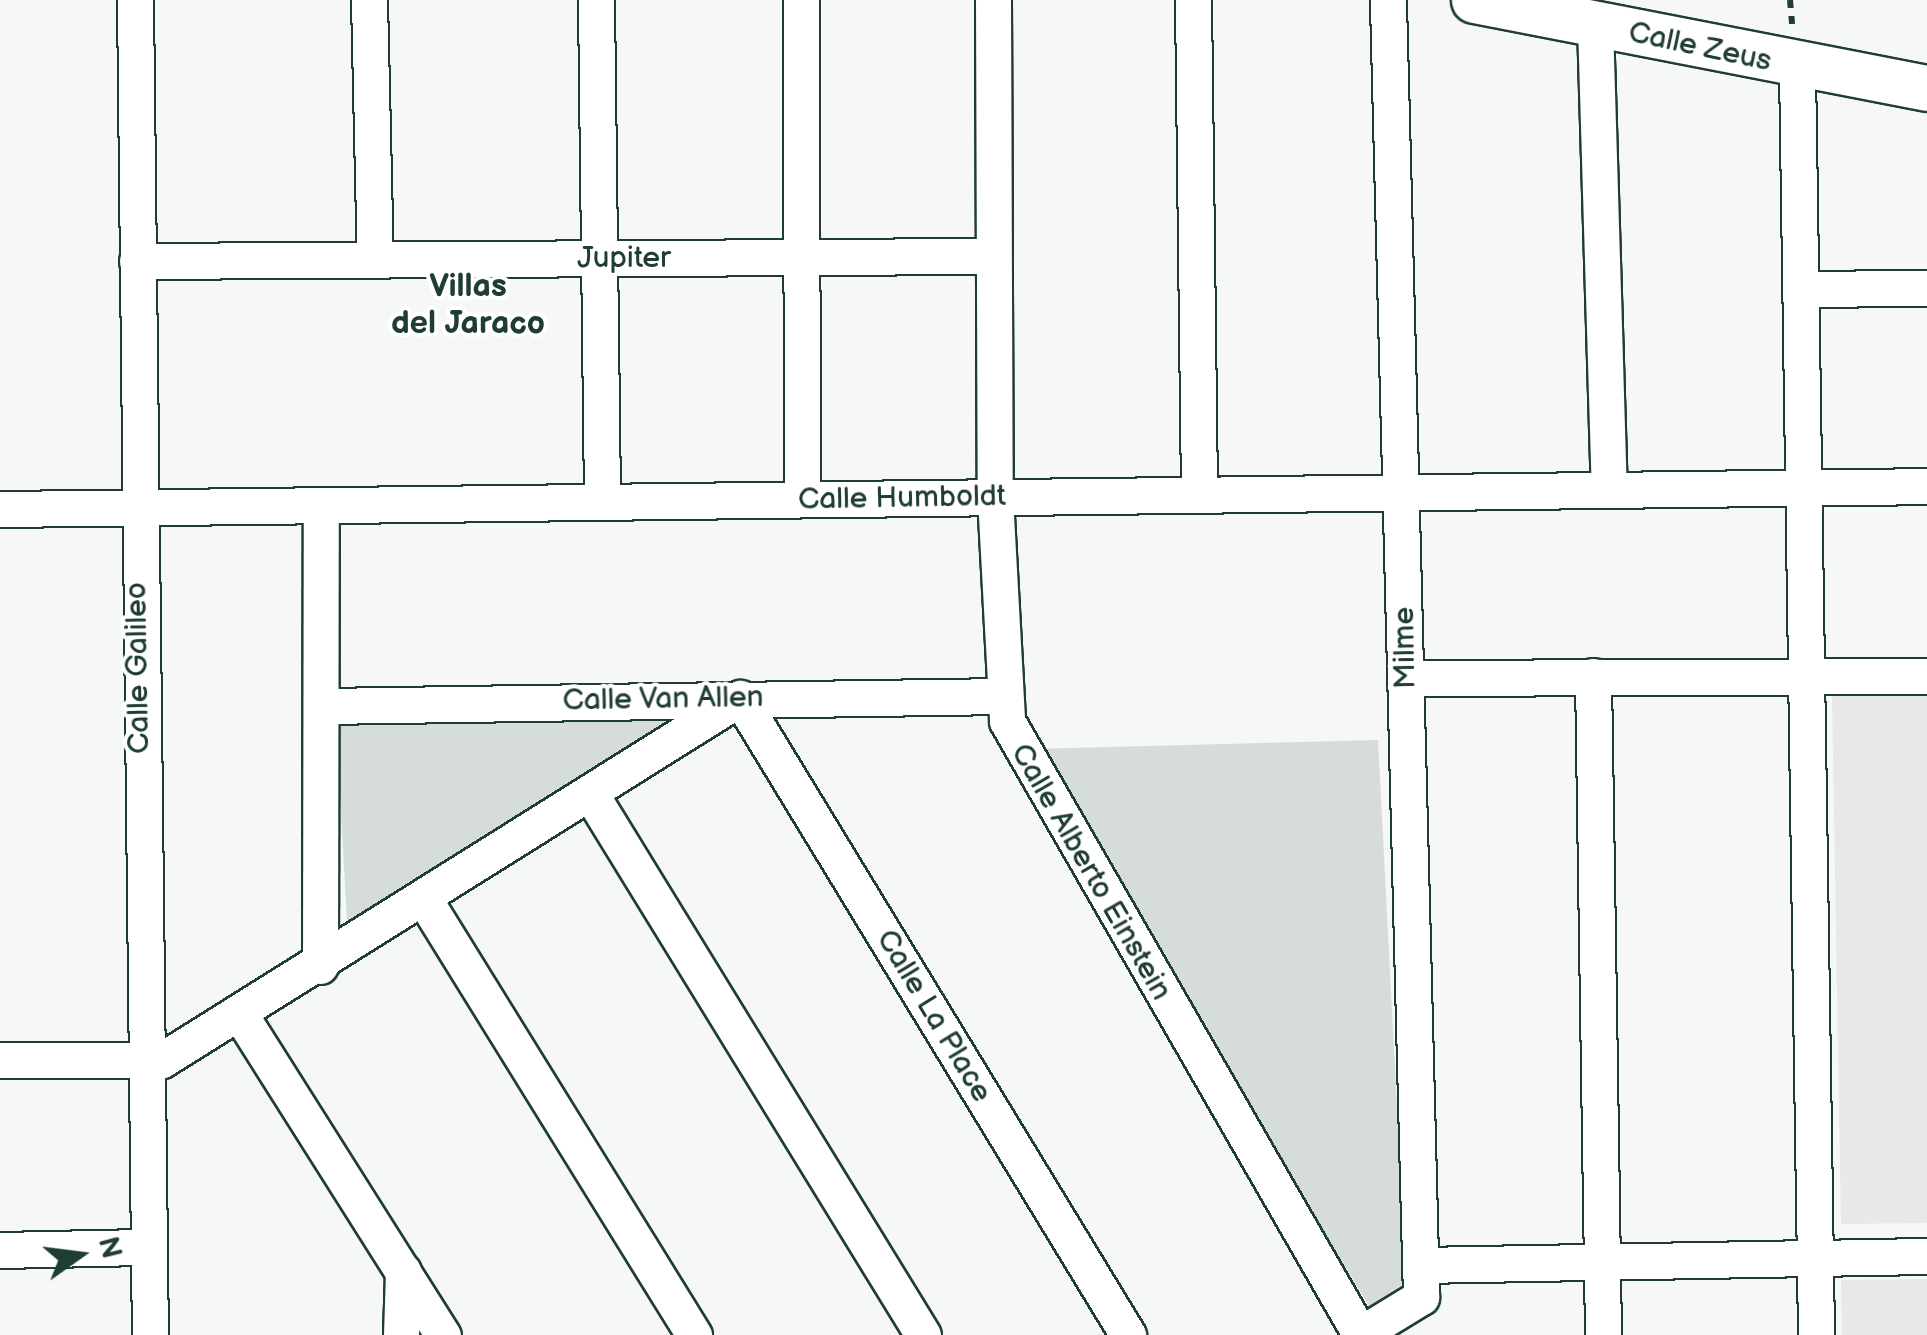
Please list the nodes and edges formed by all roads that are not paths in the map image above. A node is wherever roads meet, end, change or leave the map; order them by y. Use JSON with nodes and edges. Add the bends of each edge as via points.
{"nodes":[{"id":1,"x":135,"y":0,"type":"edge"},
{"id":2,"x":369,"y":0,"type":"edge"},
{"id":3,"x":596,"y":0,"type":"edge"},
{"id":4,"x":801,"y":0,"type":"edge"},
{"id":5,"x":992,"y":0,"type":"edge"},
{"id":6,"x":1193,"y":0,"type":"edge"},
{"id":7,"x":1388,"y":0,"type":"edge"},
{"id":8,"x":1474,"y":0,"type":"edge"},
{"id":9,"x":1596,"y":24,"type":"junction"},
{"id":10,"x":1798,"y":68,"type":"junction"},
{"id":11,"x":1927,"y":88,"type":"edge"},
{"id":12,"x":991,"y":256,"type":"junction"},
{"id":13,"x":804,"y":257,"type":"junction"},
{"id":14,"x":601,"y":258,"type":"junction"},
{"id":15,"x":375,"y":260,"type":"junction"},
{"id":16,"x":137,"y":261,"type":"junction"},
{"id":17,"x":1927,"y":288,"type":"edge"},
{"id":18,"x":1800,"y":289,"type":"junction"},
{"id":19,"x":1927,"y":486,"type":"edge"},
{"id":20,"x":1803,"y":488,"type":"junction"},
{"id":21,"x":1609,"y":490,"type":"junction"},
{"id":22,"x":1401,"y":492,"type":"junction"},
{"id":23,"x":1199,"y":494,"type":"junction"},
{"id":24,"x":995,"y":496,"type":"junction"},
{"id":25,"x":802,"y":499,"type":"junction"},
{"id":26,"x":602,"y":501,"type":"junction"},
{"id":27,"x":321,"y":505,"type":"junction"},
{"id":28,"x":135,"y":507,"type":"junction"},
{"id":29,"x":0,"y":508,"type":"edge"},
{"id":30,"x":1593,"y":676,"type":"junction"},
{"id":31,"x":1927,"y":676,"type":"edge"},
{"id":32,"x":1806,"y":677,"type":"junction"},
{"id":33,"x":1405,"y":678,"type":"junction"},
{"id":34,"x":1003,"y":696,"type":"junction"},
{"id":35,"x":740,"y":698,"type":"junction"},
{"id":36,"x":322,"y":706,"type":"junction"},
{"id":37,"x":590,"y":793,"type":"junction"},
{"id":38,"x":424,"y":899,"type":"junction"},
{"id":39,"x":320,"y":966,"type":"junction"},
{"id":40,"x":241,"y":1016,"type":"junction"},
{"id":41,"x":0,"y":1060,"type":"edge"},
{"id":42,"x":144,"y":1060,"type":"junction"},
{"id":43,"x":148,"y":1247,"type":"junction"},
{"id":44,"x":0,"y":1250,"type":"edge"},
{"id":45,"x":1927,"y":1256,"type":"edge"},
{"id":46,"x":1814,"y":1258,"type":"junction"},
{"id":47,"x":1602,"y":1261,"type":"junction"},
{"id":48,"x":402,"y":1271,"type":"junction"},
{"id":49,"x":1421,"y":1281,"type":"junction"},
{"id":50,"x":150,"y":1335,"type":"edge"},
{"id":51,"x":401,"y":1335,"type":"edge"},
{"id":52,"x":443,"y":1335,"type":"edge"},
{"id":53,"x":694,"y":1335,"type":"edge"},
{"id":54,"x":924,"y":1335,"type":"edge"},
{"id":55,"x":1128,"y":1335,"type":"edge"},
{"id":56,"x":1359,"y":1335,"type":"edge"},
{"id":57,"x":1603,"y":1335,"type":"edge"},
{"id":58,"x":1816,"y":1335,"type":"edge"}],
"edges":[{"from":1,"to":16,"type":"street","name":"Calle Galileo"},
{"from":2,"to":15,"type":"street"},
{"from":3,"to":14,"type":"street"},
{"from":4,"to":13,"type":"street"},
{"from":5,"to":12,"type":"street","name":"Calle Alberto Einstein"},
{"from":6,"to":23,"type":"street"},
{"from":7,"to":22,"type":"street","name":"Milme"},
{"from":8,"to":9,"type":"street","name":"Calle Zeus"},
{"from":9,"to":10,"type":"street","name":"Calle Zeus"},
{"from":9,"to":21,"type":"street"},
{"from":10,"to":11,"type":"street","name":"Calle Zeus"},
{"from":10,"to":18,"type":"street"},
{"from":12,"to":13,"type":"street","name":"Jupiter"},
{"from":12,"to":24,"type":"street","name":"Calle Alberto Einstein"},
{"from":13,"to":14,"type":"street","name":"Jupiter"},
{"from":13,"to":25,"type":"street"},
{"from":14,"to":15,"type":"street","name":"Jupiter"},
{"from":14,"to":26,"type":"street"},
{"from":15,"to":16,"type":"street","name":"Jupiter"},
{"from":16,"to":28,"type":"street","name":"Calle Galileo"},
{"from":17,"to":18,"type":"street"},
{"from":18,"to":20,"type":"street"},
{"from":19,"to":20,"type":"street","name":"Calle Humboldt"},
{"from":20,"to":21,"type":"street","name":"Calle Humboldt"},
{"from":20,"to":32,"type":"street"},
{"from":21,"to":22,"type":"street","name":"Calle Humboldt"},
{"from":22,"to":23,"type":"street","name":"Calle Humboldt"},
{"from":22,"to":33,"type":"street","name":"Milme"},
{"from":23,"to":24,"type":"street","name":"Calle Humboldt"},
{"from":24,"to":25,"type":"street","name":"Calle Humboldt"},
{"from":24,"to":34,"type":"street","name":"Calle Alberto Einstein"},
{"from":25,"to":26,"type":"street","name":"Calle Humboldt"},
{"from":26,"to":27,"type":"street","name":"Calle Humboldt"},
{"from":27,"to":28,"type":"street","name":"Calle Humboldt"},
{"from":27,"to":36,"type":"street"},
{"from":28,"to":29,"type":"street","name":"Calle Humboldt"},
{"from":28,"to":42,"type":"street","name":"Calle Galileo"},
{"from":30,"to":32,"type":"street"},
{"from":30,"to":33,"type":"street"},
{"from":30,"to":47,"type":"street"},
{"from":31,"to":32,"type":"street"},
{"from":32,"to":46,"type":"street"},
{"from":33,"to":49,"type":"street","name":"Milme"},
{"from":34,"to":35,"type":"street","name":"Calle Van Allen"},
{"from":34,"to":56,"type":"street","name":"Calle Alberto Einstein","via":[[1029,769]]},
{"from":35,"to":36,"type":"street","name":"Calle Van Allen"},
{"from":35,"to":37,"type":"street"},
{"from":35,"to":55,"type":"street","name":"Calle La Place"},
{"from":36,"to":39,"type":"street"},
{"from":37,"to":38,"type":"street"},
{"from":37,"to":54,"type":"street"},
{"from":38,"to":39,"type":"street"},
{"from":38,"to":53,"type":"street"},
{"from":39,"to":40,"type":"street"},
{"from":40,"to":42,"type":"street","via":[[162,1060]]},
{"from":40,"to":48,"type":"street"},
{"from":41,"to":42,"type":"street"},
{"from":42,"to":43,"type":"street","name":"Calle Galileo"},
{"from":43,"to":44,"type":"street"},
{"from":43,"to":50,"type":"street","name":"Calle Galileo"},
{"from":45,"to":46,"type":"street"},
{"from":46,"to":47,"type":"street"},
{"from":46,"to":58,"type":"street"},
{"from":47,"to":49,"type":"street"},
{"from":47,"to":57,"type":"street"},
{"from":48,"to":51,"type":"street"},
{"from":48,"to":52,"type":"street"},
{"from":49,"to":56,"type":"street"}]}
